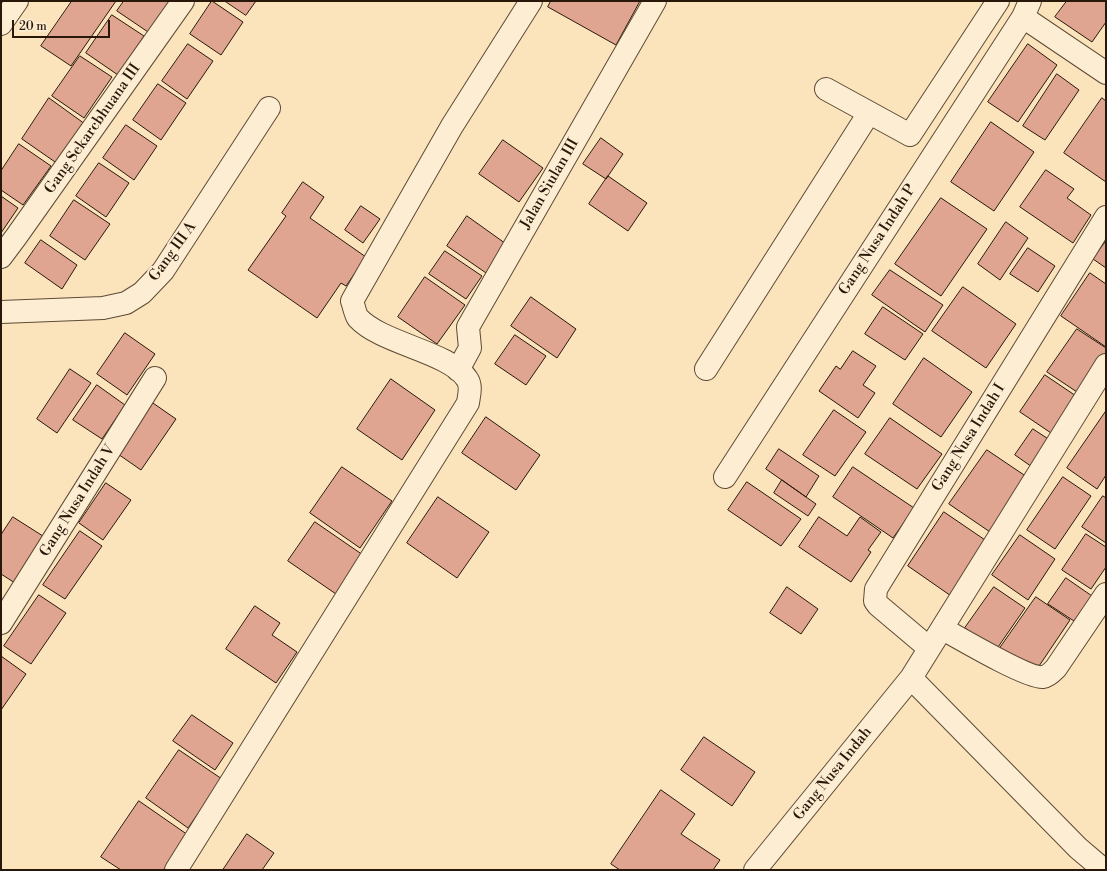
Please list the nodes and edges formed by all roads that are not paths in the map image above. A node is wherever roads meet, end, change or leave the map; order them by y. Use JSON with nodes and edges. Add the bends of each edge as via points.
{"nodes":[{"id":1,"x":17,"y":1,"type":"edge"},
{"id":2,"x":183,"y":1,"type":"edge"},
{"id":3,"x":532,"y":1,"type":"edge"},
{"id":4,"x":655,"y":1,"type":"edge"},
{"id":5,"x":998,"y":1,"type":"edge"},
{"id":6,"x":1026,"y":9,"type":"edge"},
{"id":7,"x":1,"y":24,"type":"edge"},
{"id":8,"x":1106,"y":73,"type":"edge"},
{"id":9,"x":826,"y":89,"type":"dead end"},
{"id":10,"x":269,"y":108,"type":"dead end"},
{"id":11,"x":869,"y":113,"type":"junction"},
{"id":12,"x":1106,"y":217,"type":"edge"},
{"id":13,"x":1,"y":257,"type":"edge"},
{"id":14,"x":1,"y":312,"type":"edge"},
{"id":15,"x":1106,"y":365,"type":"edge"},
{"id":16,"x":706,"y":369,"type":"dead end"},
{"id":17,"x":458,"y":370,"type":"junction"},
{"id":18,"x":155,"y":378,"type":"dead end"},
{"id":19,"x":725,"y":477,"type":"dead end"},
{"id":20,"x":1106,"y":594,"type":"edge"},
{"id":21,"x":1,"y":623,"type":"edge"},
{"id":22,"x":943,"y":629,"type":"junction"},
{"id":23,"x":929,"y":648,"type":"junction"},
{"id":24,"x":911,"y":678,"type":"junction"},
{"id":25,"x":176,"y":870,"type":"edge"},
{"id":26,"x":755,"y":870,"type":"edge"},
{"id":27,"x":1104,"y":870,"type":"edge"}],
"edges":[{"from":1,"to":7,"type":"street"},
{"from":2,"to":13,"type":"street","name":"Gang Sekarcbhuana III"},
{"from":3,"to":17,"type":"street","via":[[452,126],[352,301],[357,317],[372,329]]},
{"from":4,"to":17,"type":"street","name":"Jalan Siulan III","via":[[468,327],[470,348]]},
{"from":5,"to":11,"type":"street","via":[[910,135]]},
{"from":6,"to":8,"type":"street"},
{"from":6,"to":19,"type":"street","name":"Gang Nusa Indah P"},
{"from":9,"to":11,"type":"street"},
{"from":10,"to":14,"type":"street","name":"Gang III A","via":[[163,271],[142,292],[126,304],[103,308]]},
{"from":11,"to":16,"type":"street"},
{"from":12,"to":23,"type":"street","name":"Gang Nusa Indah I","via":[[876,589],[878,605]]},
{"from":15,"to":22,"type":"street","name":"Gang Nusa Indah"},
{"from":17,"to":25,"type":"street","via":[[468,379],[468,403]]},
{"from":18,"to":21,"type":"street","name":"Gang Nusa Indah V"},
{"from":20,"to":22,"type":"street","via":[[1048,676],[1042,677],[1011,665]]},
{"from":22,"to":23,"type":"street","name":"Gang Nusa Indah"},
{"from":23,"to":24,"type":"street","name":"Gang Nusa Indah"},
{"from":24,"to":26,"type":"street","name":"Gang Nusa Indah"},
{"from":24,"to":27,"type":"street","via":[[1078,848]]}]}
